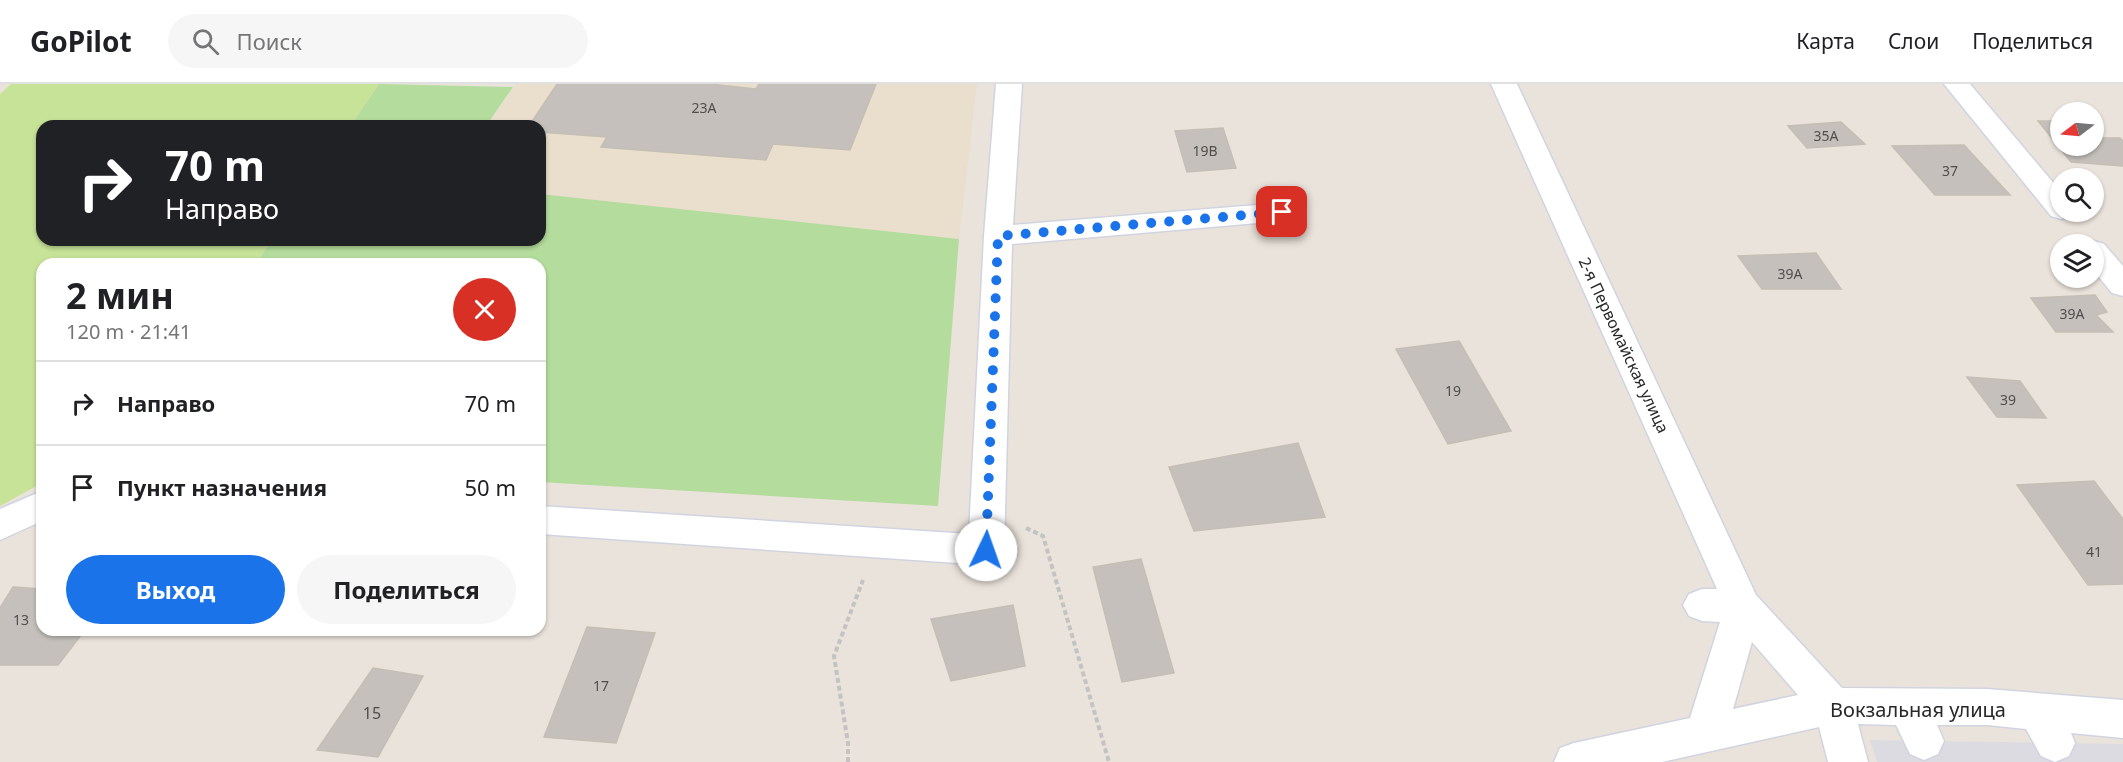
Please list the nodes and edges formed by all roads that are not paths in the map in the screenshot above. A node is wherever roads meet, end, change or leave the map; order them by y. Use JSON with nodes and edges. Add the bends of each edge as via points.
{"nodes":[{"id":1,"x":1009,"y":84,"type":"edge"},
{"id":2,"x":1504,"y":84,"type":"edge"},
{"id":3,"x":1957,"y":84,"type":"edge"},
{"id":4,"x":2050,"y":198,"type":"edge"},
{"id":5,"x":1282,"y":212,"type":"dead end"},
{"id":6,"x":2070,"y":222,"type":"edge"},
{"id":7,"x":2081,"y":234,"type":"edge"},
{"id":8,"x":998,"y":236,"type":"junction"},
{"id":9,"x":2104,"y":263,"type":"edge"},
{"id":10,"x":2123,"y":286,"type":"edge"},
{"id":11,"x":36,"y":508,"type":"edge"},
{"id":12,"x":546,"y":520,"type":"edge"},
{"id":13,"x":0,"y":525,"type":"edge"},
{"id":14,"x":1702,"y":605,"type":"dead end"},
{"id":15,"x":1743,"y":606,"type":"junction"},
{"id":16,"x":1833,"y":706,"type":"junction"},
{"id":17,"x":1908,"y":706,"type":"junction"},
{"id":18,"x":2123,"y":719,"type":"edge"},
{"id":19,"x":1706,"y":733,"type":"junction"},
{"id":20,"x":1924,"y":741,"type":"dead end"},
{"id":21,"x":1574,"y":762,"type":"edge"},
{"id":22,"x":1848,"y":762,"type":"edge"}],
"edges":[{"from":1,"to":8,"type":"street"},
{"from":2,"to":15,"type":"street","name":"2-я Первомайская улица"},
{"from":3,"to":4,"type":"street"},
{"from":5,"to":8,"type":"street"},
{"from":6,"to":7,"type":"street"},
{"from":8,"to":12,"type":"street","via":[[986,550]]},
{"from":9,"to":10,"type":"street"},
{"from":11,"to":13,"type":"street"},
{"from":14,"to":15,"type":"street"},
{"from":15,"to":16,"type":"street","name":"2-я Первомайская улица"},
{"from":15,"to":19,"type":"street"},
{"from":16,"to":17,"type":"street","name":"Вокзальная улица"},
{"from":16,"to":19,"type":"street","name":"Вокзальная улица"},
{"from":16,"to":22,"type":"street"},
{"from":17,"to":18,"type":"street","name":"Вокзальная улица","via":[[1987,707],[2047,727]]},
{"from":17,"to":20,"type":"street"},
{"from":19,"to":21,"type":"street","name":"Вокзальная улица"}]}
